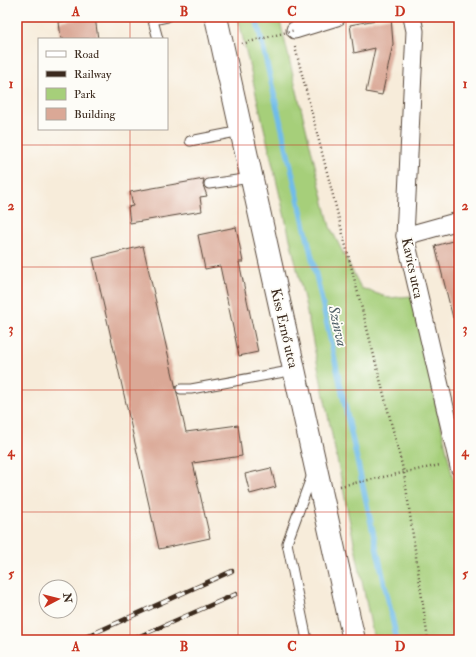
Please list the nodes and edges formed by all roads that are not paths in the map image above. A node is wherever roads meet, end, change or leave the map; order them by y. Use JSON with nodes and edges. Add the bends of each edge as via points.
{"nodes":[{"id":1,"x":167,"y":17,"type":"edge"},
{"id":2,"x":216,"y":17,"type":"edge"},
{"id":3,"x":337,"y":17,"type":"edge"},
{"id":4,"x":412,"y":17,"type":"edge"},
{"id":5,"x":153,"y":18,"type":"edge"},
{"id":6,"x":292,"y":32,"type":"road end"},
{"id":7,"x":158,"y":38,"type":"edge"},
{"id":8,"x":241,"y":130,"type":"junction"},
{"id":9,"x":190,"y":141,"type":"dead end"},
{"id":10,"x":251,"y":178,"type":"junction"},
{"id":11,"x":209,"y":184,"type":"dead end"},
{"id":12,"x":459,"y":220,"type":"edge"},
{"id":13,"x":405,"y":236,"type":"junction"},
{"id":14,"x":295,"y":370,"type":"junction"},
{"id":15,"x":181,"y":389,"type":"dead end"},
{"id":16,"x":457,"y":448,"type":"edge"},
{"id":17,"x":459,"y":466,"type":"edge"},
{"id":18,"x":315,"y":468,"type":"junction"},
{"id":19,"x":307,"y":640,"type":"edge"},
{"id":20,"x":354,"y":640,"type":"edge"}],
"edges":[{"from":1,"to":5,"type":"lane"},
{"from":2,"to":8,"type":"street","name":"Kiss Ernő utca"},
{"from":3,"to":6,"type":"street"},
{"from":4,"to":13,"type":"street","name":"Kavics utca","via":[[414,31]]},
{"from":5,"to":7,"type":"lane"},
{"from":8,"to":9,"type":"lane"},
{"from":8,"to":10,"type":"street","name":"Kiss Ernő utca"},
{"from":10,"to":11,"type":"lane"},
{"from":10,"to":14,"type":"street","name":"Kiss Ernő utca"},
{"from":12,"to":13,"type":"street"},
{"from":13,"to":16,"type":"street","name":"Kavics utca"},
{"from":14,"to":15,"type":"lane"},
{"from":14,"to":18,"type":"street","name":"Kiss Ernő utca"},
{"from":16,"to":17,"type":"street","name":"Kavics utca"},
{"from":18,"to":19,"type":"lane","via":[[287,543]]},
{"from":18,"to":20,"type":"street","name":"Kiss Ernő utca"}]}
